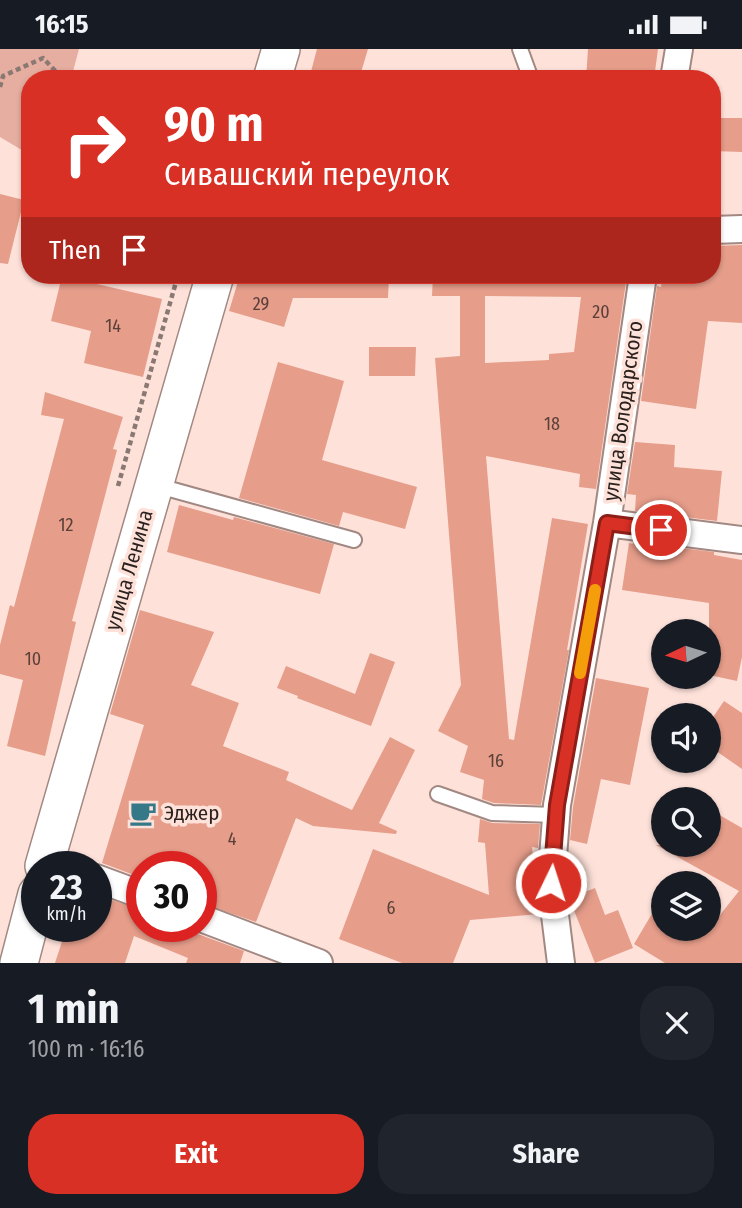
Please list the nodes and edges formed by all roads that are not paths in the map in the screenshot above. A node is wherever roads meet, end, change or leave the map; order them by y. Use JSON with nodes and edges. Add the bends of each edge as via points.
{"nodes":[{"id":1,"x":281,"y":49,"type":"edge"},
{"id":2,"x":520,"y":49,"type":"edge"},
{"id":3,"x":679,"y":49,"type":"edge"},
{"id":4,"x":275,"y":70,"type":"edge"},
{"id":5,"x":528,"y":70,"type":"edge"},
{"id":6,"x":676,"y":70,"type":"edge"},
{"id":7,"x":742,"y":229,"type":"edge"},
{"id":8,"x":721,"y":230,"type":"edge"},
{"id":9,"x":212,"y":284,"type":"edge"},
{"id":10,"x":642,"y":284,"type":"edge"},
{"id":11,"x":154,"y":484,"type":"junction"},
{"id":12,"x":607,"y":523,"type":"junction"},
{"id":13,"x":354,"y":540,"type":"dead end"},
{"id":14,"x":742,"y":540,"type":"edge"},
{"id":15,"x":438,"y":794,"type":"dead end"},
{"id":16,"x":556,"y":815,"type":"junction"},
{"id":17,"x":55,"y":851,"type":"edge"},
{"id":18,"x":217,"y":924,"type":"edge"},
{"id":19,"x":24,"y":942,"type":"edge"},
{"id":20,"x":19,"y":963,"type":"edge"},
{"id":21,"x":319,"y":963,"type":"edge"},
{"id":22,"x":561,"y":963,"type":"edge"}],
"edges":[{"from":1,"to":4,"type":"main road"},
{"from":2,"to":5,"type":"lane"},
{"from":3,"to":6,"type":"street"},
{"from":7,"to":8,"type":"street"},
{"from":9,"to":11,"type":"main road","name":"улица Ленина"},
{"from":10,"to":12,"type":"street","name":"улица Володарского"},
{"from":11,"to":13,"type":"lane"},
{"from":11,"to":17,"type":"main road","name":"улица Ленина"},
{"from":12,"to":14,"type":"street"},
{"from":12,"to":16,"type":"street","name":"улица Володарского"},
{"from":15,"to":16,"type":"lane","via":[[492,813]]},
{"from":16,"to":22,"type":"street","name":"улица Володарского","via":[[551,883]]},
{"from":18,"to":21,"type":"street"},
{"from":19,"to":20,"type":"main road"}]}
